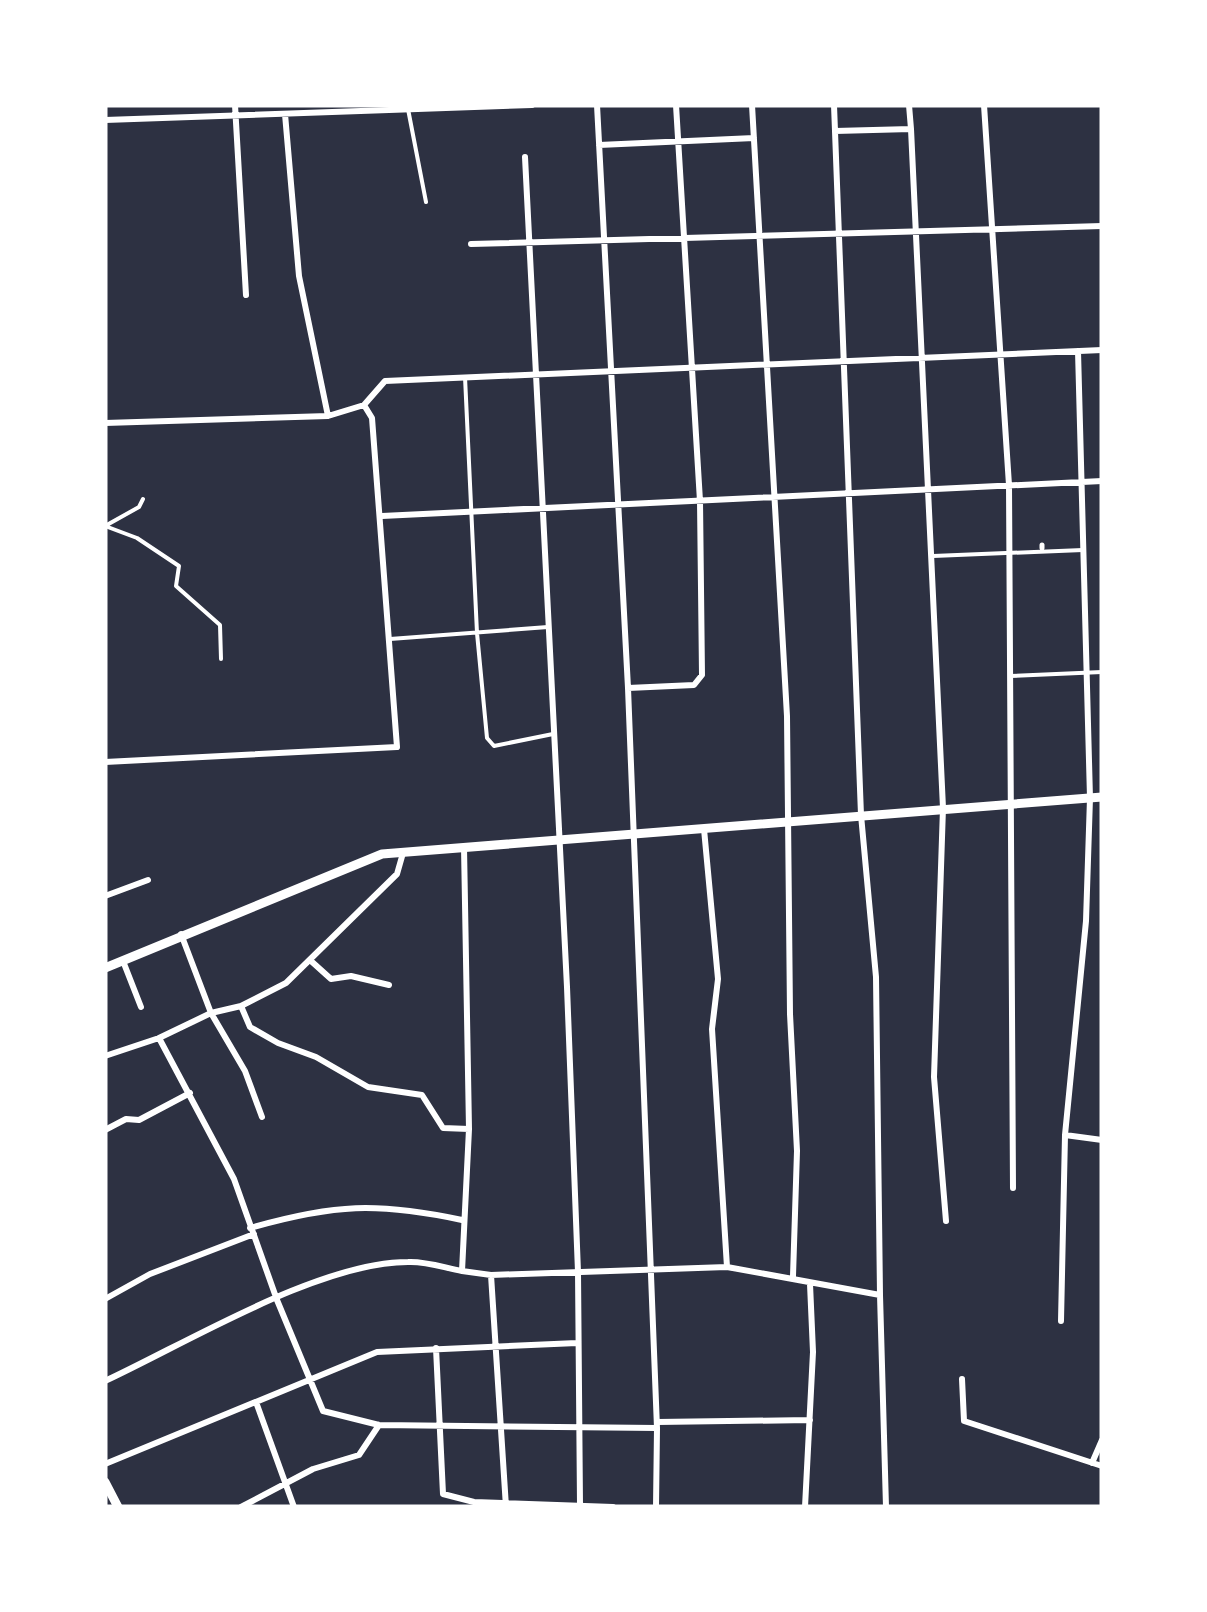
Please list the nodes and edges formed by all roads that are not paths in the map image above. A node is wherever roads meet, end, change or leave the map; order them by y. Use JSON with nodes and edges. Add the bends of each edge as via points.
{"nodes":[{"id":1,"x":235,"y":105,"type":"edge"},
{"id":2,"x":532,"y":105,"type":"edge"},
{"id":3,"x":597,"y":105,"type":"edge"},
{"id":4,"x":676,"y":105,"type":"edge"},
{"id":5,"x":752,"y":105,"type":"edge"},
{"id":6,"x":834,"y":105,"type":"edge"},
{"id":7,"x":910,"y":105,"type":"edge"},
{"id":8,"x":984,"y":105,"type":"edge"},
{"id":9,"x":477,"y":106,"type":"edge"},
{"id":10,"x":408,"y":109,"type":"junction"},
{"id":11,"x":285,"y":114,"type":"junction"},
{"id":12,"x":236,"y":116,"type":"junction"},
{"id":13,"x":105,"y":120,"type":"edge"},
{"id":14,"x":911,"y":129,"type":"junction"},
{"id":15,"x":835,"y":131,"type":"junction"},
{"id":16,"x":754,"y":138,"type":"junction"},
{"id":17,"x":678,"y":142,"type":"junction"},
{"id":18,"x":599,"y":145,"type":"junction"},
{"id":19,"x":524,"y":156,"type":"dead end"},
{"id":20,"x":426,"y":202,"type":"dead end"},
{"id":21,"x":1102,"y":226,"type":"edge"},
{"id":22,"x":992,"y":229,"type":"junction"},
{"id":23,"x":916,"y":231,"type":"junction"},
{"id":24,"x":839,"y":233,"type":"junction"},
{"id":25,"x":759,"y":235,"type":"junction"},
{"id":26,"x":684,"y":238,"type":"junction"},
{"id":27,"x":604,"y":240,"type":"junction"},
{"id":28,"x":529,"y":242,"type":"junction"},
{"id":29,"x":472,"y":244,"type":"dead end"},
{"id":30,"x":246,"y":294,"type":"dead end"},
{"id":31,"x":1102,"y":350,"type":"edge"},
{"id":32,"x":1078,"y":351,"type":"junction"},
{"id":33,"x":1000,"y":353,"type":"junction"},
{"id":34,"x":920,"y":355,"type":"junction"},
{"id":35,"x":844,"y":359,"type":"junction"},
{"id":36,"x":766,"y":362,"type":"junction"},
{"id":37,"x":692,"y":366,"type":"junction"},
{"id":38,"x":611,"y":368,"type":"junction"},
{"id":39,"x":536,"y":374,"type":"junction"},
{"id":40,"x":465,"y":377,"type":"junction"},
{"id":41,"x":364,"y":405,"type":"junction"},
{"id":42,"x":328,"y":416,"type":"junction"},
{"id":43,"x":105,"y":423,"type":"edge"},
{"id":44,"x":1102,"y":481,"type":"edge"},
{"id":45,"x":1082,"y":482,"type":"junction"},
{"id":46,"x":1009,"y":486,"type":"junction"},
{"id":47,"x":930,"y":490,"type":"junction"},
{"id":48,"x":849,"y":493,"type":"junction"},
{"id":49,"x":774,"y":497,"type":"junction"},
{"id":50,"x":143,"y":499,"type":"dead end"},
{"id":51,"x":700,"y":500,"type":"junction"},
{"id":52,"x":618,"y":504,"type":"junction"},
{"id":53,"x":543,"y":508,"type":"junction"},
{"id":54,"x":472,"y":512,"type":"junction"},
{"id":55,"x":382,"y":516,"type":"junction"},
{"id":56,"x":105,"y":526,"type":"edge"},
{"id":57,"x":1083,"y":550,"type":"junction"},
{"id":58,"x":1009,"y":553,"type":"junction"},
{"id":59,"x":932,"y":556,"type":"junction"},
{"id":60,"x":548,"y":627,"type":"junction"},
{"id":61,"x":477,"y":632,"type":"junction"},
{"id":62,"x":390,"y":639,"type":"junction"},
{"id":63,"x":221,"y":659,"type":"dead end"},
{"id":64,"x":1102,"y":672,"type":"edge"},
{"id":65,"x":1086,"y":673,"type":"junction"},
{"id":66,"x":1010,"y":676,"type":"junction"},
{"id":67,"x":628,"y":688,"type":"junction"},
{"id":68,"x":553,"y":734,"type":"junction"},
{"id":69,"x":105,"y":762,"type":"edge"},
{"id":70,"x":1102,"y":797,"type":"edge"},
{"id":71,"x":1090,"y":798,"type":"junction"},
{"id":72,"x":1011,"y":803,"type":"junction"},
{"id":73,"x":943,"y":808,"type":"junction"},
{"id":74,"x":861,"y":815,"type":"junction"},
{"id":75,"x":788,"y":821,"type":"junction"},
{"id":76,"x":704,"y":829,"type":"junction"},
{"id":77,"x":633,"y":833,"type":"junction"},
{"id":78,"x":558,"y":837,"type":"junction"},
{"id":79,"x":464,"y":845,"type":"junction"},
{"id":80,"x":404,"y":852,"type":"junction"},
{"id":81,"x":148,"y":880,"type":"dead end"},
{"id":82,"x":105,"y":896,"type":"edge"},
{"id":83,"x":181,"y":933,"type":"junction"},
{"id":84,"x":122,"y":960,"type":"junction"},
{"id":85,"x":312,"y":962,"type":"junction"},
{"id":86,"x":105,"y":968,"type":"edge"},
{"id":87,"x":388,"y":984,"type":"dead end"},
{"id":88,"x":241,"y":1006,"type":"junction"},
{"id":89,"x":142,"y":1007,"type":"dead end"},
{"id":90,"x":211,"y":1013,"type":"junction"},
{"id":91,"x":160,"y":1038,"type":"junction"},
{"id":92,"x":105,"y":1056,"type":"edge"},
{"id":93,"x":190,"y":1093,"type":"junction"},
{"id":94,"x":262,"y":1117,"type":"dead end"},
{"id":95,"x":469,"y":1129,"type":"junction"},
{"id":96,"x":105,"y":1130,"type":"edge"},
{"id":97,"x":1065,"y":1135,"type":"junction"},
{"id":98,"x":1102,"y":1140,"type":"edge"},
{"id":99,"x":1013,"y":1188,"type":"dead end"},
{"id":100,"x":462,"y":1220,"type":"junction"},
{"id":101,"x":946,"y":1221,"type":"dead end"},
{"id":102,"x":252,"y":1231,"type":"junction"},
{"id":103,"x":726,"y":1267,"type":"junction"},
{"id":104,"x":651,"y":1270,"type":"junction"},
{"id":105,"x":462,"y":1271,"type":"junction"},
{"id":106,"x":578,"y":1272,"type":"junction"},
{"id":107,"x":492,"y":1274,"type":"junction"},
{"id":108,"x":793,"y":1276,"type":"junction"},
{"id":109,"x":810,"y":1284,"type":"junction"},
{"id":110,"x":880,"y":1295,"type":"junction"},
{"id":111,"x":105,"y":1298,"type":"edge"},
{"id":112,"x":276,"y":1300,"type":"junction"},
{"id":113,"x":1061,"y":1321,"type":"dead end"},
{"id":114,"x":577,"y":1343,"type":"junction"},
{"id":115,"x":497,"y":1344,"type":"junction"},
{"id":116,"x":436,"y":1348,"type":"junction"},
{"id":117,"x":310,"y":1378,"type":"junction"},
{"id":118,"x":962,"y":1378,"type":"dead end"},
{"id":119,"x":105,"y":1381,"type":"edge"},
{"id":120,"x":256,"y":1402,"type":"junction"},
{"id":121,"x":810,"y":1420,"type":"junction"},
{"id":122,"x":379,"y":1425,"type":"junction"},
{"id":123,"x":439,"y":1425,"type":"junction"},
{"id":124,"x":657,"y":1425,"type":"junction"},
{"id":125,"x":501,"y":1426,"type":"junction"},
{"id":126,"x":576,"y":1430,"type":"junction"},
{"id":127,"x":1102,"y":1440,"type":"edge"},
{"id":128,"x":1092,"y":1463,"type":"junction"},
{"id":129,"x":105,"y":1464,"type":"edge"},
{"id":130,"x":1102,"y":1466,"type":"edge"},
{"id":131,"x":105,"y":1482,"type":"edge"},
{"id":132,"x":285,"y":1485,"type":"junction"},
{"id":133,"x":474,"y":1504,"type":"edge"},
{"id":134,"x":506,"y":1505,"type":"edge"},
{"id":135,"x":580,"y":1505,"type":"edge"},
{"id":136,"x":602,"y":1506,"type":"edge"},
{"id":137,"x":118,"y":1507,"type":"edge"},
{"id":138,"x":240,"y":1507,"type":"edge"},
{"id":139,"x":294,"y":1507,"type":"edge"},
{"id":140,"x":614,"y":1507,"type":"edge"},
{"id":141,"x":656,"y":1507,"type":"edge"},
{"id":142,"x":805,"y":1507,"type":"edge"},
{"id":143,"x":886,"y":1507,"type":"edge"}],
"edges":[{"from":1,"to":12,"type":"street"},
{"from":2,"to":9,"type":"street"},
{"from":3,"to":18,"type":"street"},
{"from":4,"to":17,"type":"street"},
{"from":5,"to":16,"type":"street"},
{"from":6,"to":15,"type":"street"},
{"from":7,"to":14,"type":"street"},
{"from":8,"to":22,"type":"street"},
{"from":9,"to":10,"type":"street"},
{"from":10,"to":11,"type":"street"},
{"from":10,"to":20,"type":"lane"},
{"from":11,"to":12,"type":"street"},
{"from":11,"to":42,"type":"street","via":[[299,276]]},
{"from":12,"to":13,"type":"street"},
{"from":12,"to":30,"type":"street"},
{"from":14,"to":15,"type":"street"},
{"from":14,"to":23,"type":"street"},
{"from":15,"to":24,"type":"street"},
{"from":16,"to":17,"type":"street"},
{"from":16,"to":25,"type":"street"},
{"from":17,"to":18,"type":"street"},
{"from":17,"to":26,"type":"street"},
{"from":18,"to":27,"type":"street"},
{"from":19,"to":28,"type":"street"},
{"from":21,"to":22,"type":"street"},
{"from":22,"to":23,"type":"street"},
{"from":22,"to":33,"type":"street"},
{"from":23,"to":24,"type":"street"},
{"from":23,"to":34,"type":"street"},
{"from":24,"to":25,"type":"street"},
{"from":24,"to":35,"type":"street"},
{"from":25,"to":26,"type":"street"},
{"from":25,"to":36,"type":"street"},
{"from":26,"to":27,"type":"street"},
{"from":26,"to":37,"type":"street"},
{"from":27,"to":28,"type":"street"},
{"from":27,"to":38,"type":"street"},
{"from":28,"to":29,"type":"street"},
{"from":28,"to":39,"type":"street"},
{"from":31,"to":32,"type":"street"},
{"from":32,"to":33,"type":"street"},
{"from":32,"to":45,"type":"street"},
{"from":33,"to":34,"type":"street"},
{"from":33,"to":46,"type":"street"},
{"from":34,"to":35,"type":"street"},
{"from":34,"to":47,"type":"street"},
{"from":35,"to":36,"type":"street"},
{"from":35,"to":48,"type":"street"},
{"from":36,"to":37,"type":"street"},
{"from":36,"to":49,"type":"street"},
{"from":37,"to":38,"type":"street"},
{"from":37,"to":51,"type":"street"},
{"from":38,"to":39,"type":"street"},
{"from":38,"to":52,"type":"street"},
{"from":39,"to":40,"type":"street"},
{"from":39,"to":53,"type":"street"},
{"from":40,"to":41,"type":"street","via":[[385,381]]},
{"from":40,"to":54,"type":"lane"},
{"from":41,"to":42,"type":"street"},
{"from":41,"to":55,"type":"street","via":[[372,418]]},
{"from":42,"to":43,"type":"street"},
{"from":44,"to":45,"type":"street"},
{"from":45,"to":46,"type":"street"},
{"from":45,"to":57,"type":"street"},
{"from":46,"to":47,"type":"street"},
{"from":46,"to":58,"type":"street"},
{"from":47,"to":48,"type":"street"},
{"from":47,"to":59,"type":"street"},
{"from":48,"to":49,"type":"street"},
{"from":48,"to":74,"type":"street"},
{"from":49,"to":51,"type":"street"},
{"from":49,"to":75,"type":"street"},
{"from":50,"to":56,"type":"lane"},
{"from":51,"to":52,"type":"street"},
{"from":51,"to":67,"type":"street","via":[[702,675],[694,685]]},
{"from":52,"to":53,"type":"street"},
{"from":52,"to":67,"type":"street"},
{"from":53,"to":54,"type":"street"},
{"from":53,"to":60,"type":"street"},
{"from":54,"to":55,"type":"street"},
{"from":54,"to":61,"type":"lane"},
{"from":55,"to":62,"type":"street"},
{"from":56,"to":63,"type":"lane","via":[[179,566],[176,586],[220,625]]},
{"from":57,"to":58,"type":"lane"},
{"from":57,"to":65,"type":"street"},
{"from":58,"to":59,"type":"lane"},
{"from":58,"to":66,"type":"street"},
{"from":59,"to":73,"type":"street"},
{"from":60,"to":61,"type":"lane"},
{"from":60,"to":68,"type":"street"},
{"from":61,"to":62,"type":"lane"},
{"from":61,"to":68,"type":"lane","via":[[488,744]]},
{"from":62,"to":69,"type":"street","via":[[397,747]]},
{"from":64,"to":65,"type":"lane"},
{"from":65,"to":66,"type":"lane"},
{"from":65,"to":71,"type":"street"},
{"from":66,"to":72,"type":"street"},
{"from":67,"to":77,"type":"street"},
{"from":68,"to":78,"type":"street"},
{"from":70,"to":71,"type":"street"},
{"from":71,"to":72,"type":"street"},
{"from":71,"to":97,"type":"street","via":[[1083,960]]},
{"from":72,"to":73,"type":"street"},
{"from":72,"to":99,"type":"street"},
{"from":73,"to":74,"type":"street"},
{"from":73,"to":101,"type":"street","via":[[934,1076]]},
{"from":74,"to":75,"type":"street"},
{"from":74,"to":110,"type":"street","via":[[876,977]]},
{"from":75,"to":76,"type":"street"},
{"from":75,"to":108,"type":"street","via":[[797,1150]]},
{"from":76,"to":77,"type":"street"},
{"from":76,"to":103,"type":"street","via":[[718,979],[712,1029]]},
{"from":77,"to":78,"type":"street"},
{"from":77,"to":104,"type":"street"},
{"from":78,"to":79,"type":"street"},
{"from":78,"to":106,"type":"street"},
{"from":79,"to":80,"type":"street"},
{"from":79,"to":95,"type":"street"},
{"from":80,"to":83,"type":"street","via":[[382,854]]},
{"from":80,"to":85,"type":"street","via":[[397,874]]},
{"from":81,"to":82,"type":"street"},
{"from":83,"to":84,"type":"street"},
{"from":83,"to":90,"type":"street"},
{"from":84,"to":86,"type":"street"},
{"from":84,"to":89,"type":"street"},
{"from":85,"to":87,"type":"street","via":[[331,980],[352,976]]},
{"from":85,"to":88,"type":"street"},
{"from":88,"to":90,"type":"street"},
{"from":88,"to":95,"type":"street","via":[[261,1034],[368,1087],[422,1094],[443,1128]]},
{"from":90,"to":91,"type":"street"},
{"from":90,"to":94,"type":"street"},
{"from":91,"to":92,"type":"street"},
{"from":91,"to":93,"type":"street"},
{"from":93,"to":96,"type":"street"},
{"from":93,"to":102,"type":"street"},
{"from":95,"to":100,"type":"street"},
{"from":97,"to":98,"type":"street"},
{"from":97,"to":113,"type":"street"},
{"from":100,"to":102,"type":"street","via":[[359,1206],[316,1210]]},
{"from":100,"to":105,"type":"street"},
{"from":102,"to":111,"type":"street"},
{"from":102,"to":112,"type":"street"},
{"from":103,"to":104,"type":"street"},
{"from":103,"to":108,"type":"street"},
{"from":104,"to":106,"type":"street"},
{"from":104,"to":124,"type":"street"},
{"from":105,"to":107,"type":"street"},
{"from":105,"to":112,"type":"street","via":[[395,1263]]},
{"from":106,"to":107,"type":"street"},
{"from":106,"to":114,"type":"street"},
{"from":107,"to":115,"type":"street"},
{"from":108,"to":109,"type":"street"},
{"from":109,"to":110,"type":"street"},
{"from":109,"to":121,"type":"street"},
{"from":110,"to":143,"type":"street"},
{"from":112,"to":117,"type":"street"},
{"from":112,"to":119,"type":"street"},
{"from":114,"to":115,"type":"street"},
{"from":114,"to":126,"type":"street"},
{"from":115,"to":116,"type":"street"},
{"from":115,"to":125,"type":"street"},
{"from":116,"to":117,"type":"street","via":[[377,1352]]},
{"from":116,"to":123,"type":"street"},
{"from":117,"to":120,"type":"street"},
{"from":117,"to":122,"type":"street","via":[[323,1411]]},
{"from":118,"to":128,"type":"street","via":[[964,1421]]},
{"from":120,"to":129,"type":"street"},
{"from":120,"to":132,"type":"street"},
{"from":121,"to":124,"type":"street"},
{"from":121,"to":142,"type":"street"},
{"from":122,"to":123,"type":"street"},
{"from":122,"to":132,"type":"street","via":[[358,1455]]},
{"from":123,"to":125,"type":"street"},
{"from":123,"to":133,"type":"street","via":[[440,1490]]},
{"from":124,"to":126,"type":"street"},
{"from":124,"to":141,"type":"street"},
{"from":125,"to":126,"type":"street"},
{"from":125,"to":134,"type":"street"},
{"from":126,"to":135,"type":"street"},
{"from":127,"to":128,"type":"street"},
{"from":128,"to":130,"type":"street"},
{"from":131,"to":137,"type":"street"},
{"from":132,"to":138,"type":"street"},
{"from":132,"to":139,"type":"street"},
{"from":133,"to":134,"type":"street"},
{"from":134,"to":135,"type":"street"},
{"from":135,"to":136,"type":"street"},
{"from":136,"to":140,"type":"street"}]}
